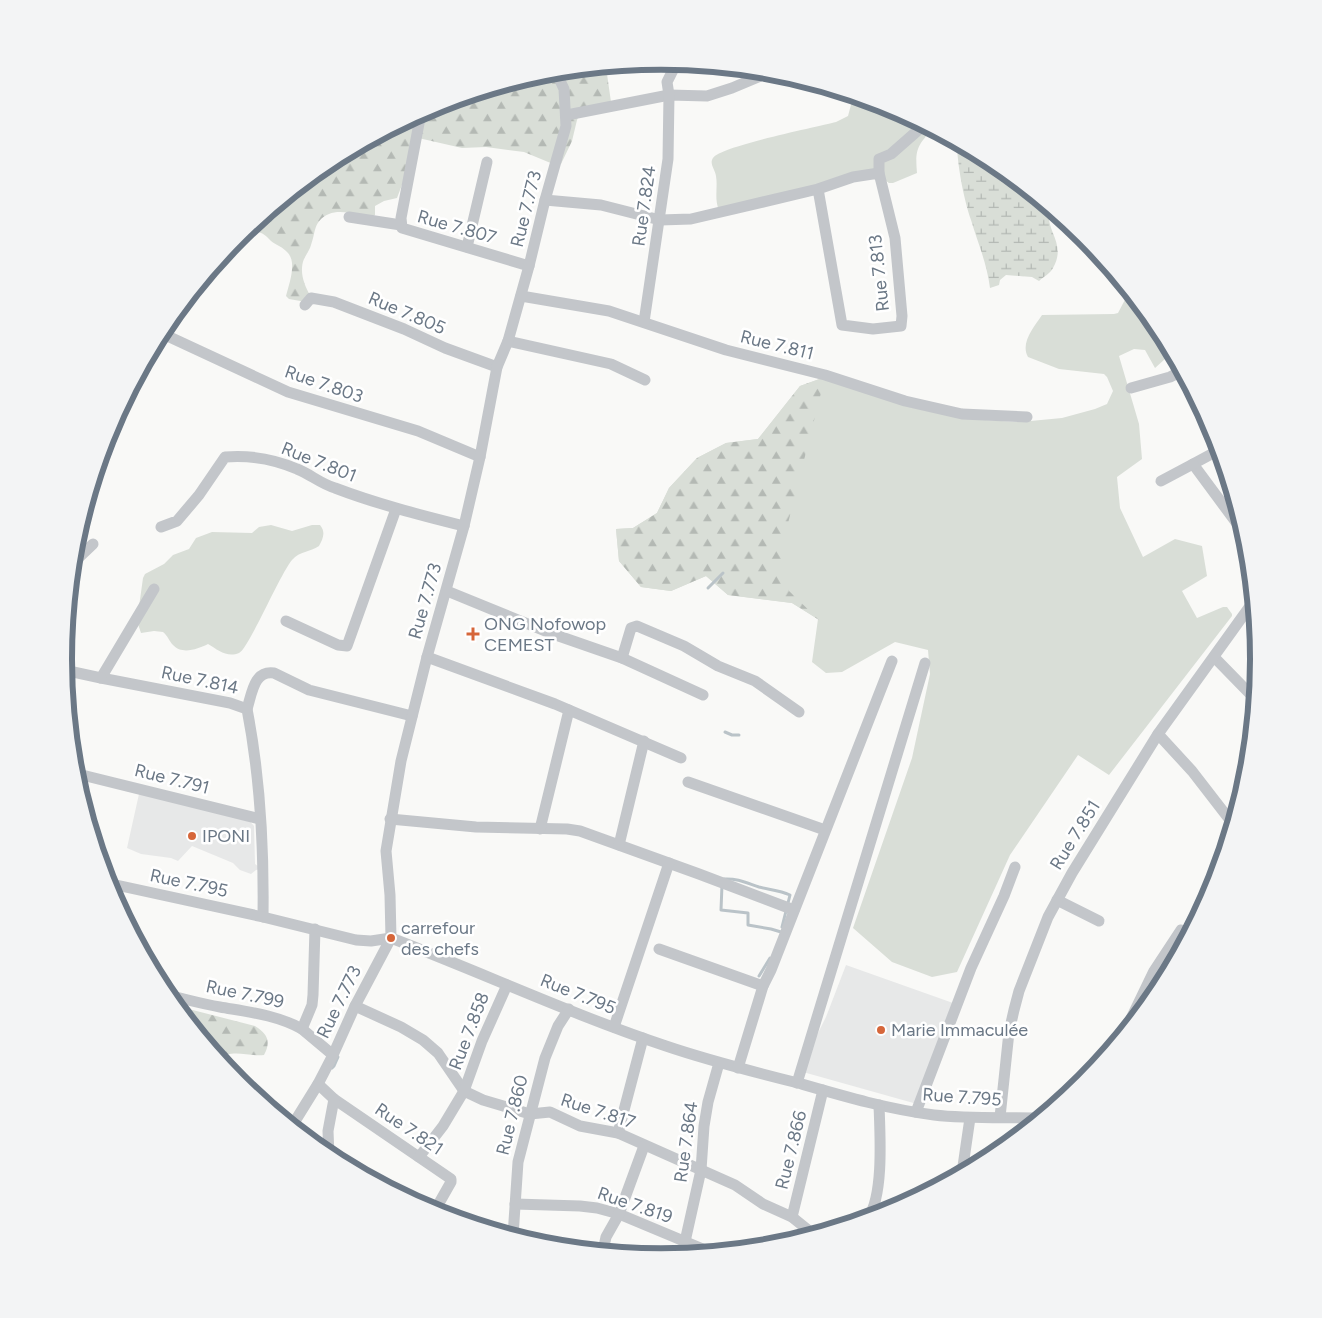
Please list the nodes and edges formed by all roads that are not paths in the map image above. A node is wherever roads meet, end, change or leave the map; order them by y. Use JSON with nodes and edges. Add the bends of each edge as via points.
{"nodes":[{"id":1,"x":674,"y":70,"type":"edge"},
{"id":2,"x":756,"y":78,"type":"edge"},
{"id":3,"x":559,"y":79,"type":"edge"},
{"id":4,"x":669,"y":95,"type":"junction"},
{"id":5,"x":567,"y":114,"type":"junction"},
{"id":6,"x":419,"y":122,"type":"edge"},
{"id":7,"x":919,"y":130,"type":"edge"},
{"id":8,"x":487,"y":162,"type":"dead end"},
{"id":9,"x":879,"y":173,"type":"junction"},
{"id":10,"x":818,"y":189,"type":"junction"},
{"id":11,"x":545,"y":200,"type":"junction"},
{"id":12,"x":349,"y":217,"type":"dead end"},
{"id":13,"x":660,"y":220,"type":"junction"},
{"id":14,"x":401,"y":225,"type":"junction"},
{"id":15,"x":467,"y":246,"type":"junction"},
{"id":16,"x":530,"y":266,"type":"junction"},
{"id":17,"x":521,"y":296,"type":"junction"},
{"id":18,"x":305,"y":305,"type":"dead end"},
{"id":19,"x":644,"y":322,"type":"junction"},
{"id":20,"x":168,"y":336,"type":"edge"},
{"id":21,"x":508,"y":341,"type":"junction"},
{"id":22,"x":497,"y":368,"type":"junction"},
{"id":23,"x":1176,"y":374,"type":"edge"},
{"id":24,"x":645,"y":380,"type":"dead end"},
{"id":25,"x":1131,"y":388,"type":"dead end"},
{"id":26,"x":1027,"y":417,"type":"dead end"},
{"id":27,"x":1213,"y":453,"type":"edge"},
{"id":28,"x":480,"y":457,"type":"junction"},
{"id":29,"x":1193,"y":464,"type":"junction"},
{"id":30,"x":1161,"y":481,"type":"dead end"},
{"id":31,"x":396,"y":509,"type":"junction"},
{"id":32,"x":1233,"y":518,"type":"edge"},
{"id":33,"x":464,"y":526,"type":"junction"},
{"id":34,"x":161,"y":527,"type":"dead end"},
{"id":35,"x":93,"y":544,"type":"dead end"},
{"id":36,"x":81,"y":555,"type":"edge"},
{"id":37,"x":154,"y":589,"type":"dead end"},
{"id":38,"x":447,"y":591,"type":"junction"},
{"id":39,"x":1248,"y":609,"type":"edge"},
{"id":40,"x":286,"y":621,"type":"dead end"},
{"id":41,"x":427,"y":657,"type":"junction"},
{"id":42,"x":1214,"y":657,"type":"junction"},
{"id":43,"x":622,"y":658,"type":"junction"},
{"id":44,"x":892,"y":661,"type":"dead end"},
{"id":45,"x":925,"y":663,"type":"dead end"},
{"id":46,"x":72,"y":672,"type":"edge"},
{"id":47,"x":101,"y":678,"type":"junction"},
{"id":48,"x":1249,"y":694,"type":"edge"},
{"id":49,"x":703,"y":696,"type":"dead end"},
{"id":50,"x":247,"y":709,"type":"junction"},
{"id":51,"x":569,"y":710,"type":"junction"},
{"id":52,"x":799,"y":712,"type":"dead end"},
{"id":53,"x":412,"y":716,"type":"junction"},
{"id":54,"x":1158,"y":734,"type":"junction"},
{"id":55,"x":644,"y":741,"type":"junction"},
{"id":56,"x":681,"y":758,"type":"dead end"},
{"id":57,"x":83,"y":775,"type":"edge"},
{"id":58,"x":688,"y":782,"type":"dead end"},
{"id":59,"x":1228,"y":818,"type":"edge"},
{"id":60,"x":260,"y":819,"type":"junction"},
{"id":61,"x":390,"y":819,"type":"junction"},
{"id":62,"x":540,"y":829,"type":"junction"},
{"id":63,"x":825,"y":830,"type":"junction"},
{"id":64,"x":619,"y":845,"type":"junction"},
{"id":65,"x":669,"y":863,"type":"junction"},
{"id":66,"x":1015,"y":867,"type":"dead end"},
{"id":67,"x":118,"y":885,"type":"edge"},
{"id":68,"x":1057,"y":900,"type":"junction"},
{"id":69,"x":794,"y":910,"type":"junction"},
{"id":70,"x":263,"y":916,"type":"junction"},
{"id":71,"x":1099,"y":921,"type":"dead end"},
{"id":72,"x":315,"y":929,"type":"junction"},
{"id":73,"x":1181,"y":930,"type":"dead end"},
{"id":74,"x":392,"y":938,"type":"junction"},
{"id":75,"x":659,"y":949,"type":"dead end"},
{"id":76,"x":507,"y":985,"type":"junction"},
{"id":77,"x":764,"y":986,"type":"junction"},
{"id":78,"x":179,"y":998,"type":"edge"},
{"id":79,"x":1139,"y":1003,"type":"edge"},
{"id":80,"x":355,"y":1006,"type":"junction"},
{"id":81,"x":569,"y":1009,"type":"junction"},
{"id":82,"x":614,"y":1027,"type":"junction"},
{"id":83,"x":302,"y":1029,"type":"junction"},
{"id":84,"x":643,"y":1038,"type":"junction"},
{"id":85,"x":333,"y":1055,"type":"junction"},
{"id":86,"x":719,"y":1063,"type":"junction"},
{"id":87,"x":738,"y":1068,"type":"junction"},
{"id":88,"x":797,"y":1083,"type":"junction"},
{"id":89,"x":318,"y":1084,"type":"junction"},
{"id":90,"x":823,"y":1090,"type":"junction"},
{"id":91,"x":464,"y":1091,"type":"junction"},
{"id":92,"x":334,"y":1099,"type":"junction"},
{"id":93,"x":879,"y":1105,"type":"junction"},
{"id":94,"x":916,"y":1112,"type":"junction"},
{"id":95,"x":530,"y":1114,"type":"junction"},
{"id":96,"x":1000,"y":1117,"type":"junction"},
{"id":97,"x":970,"y":1118,"type":"junction"},
{"id":98,"x":1030,"y":1118,"type":"edge"},
{"id":99,"x":295,"y":1121,"type":"edge"},
{"id":100,"x":618,"y":1133,"type":"junction"},
{"id":101,"x":329,"y":1145,"type":"edge"},
{"id":102,"x":644,"y":1146,"type":"junction"},
{"id":103,"x":419,"y":1157,"type":"junction"},
{"id":104,"x":963,"y":1164,"type":"edge"},
{"id":105,"x":700,"y":1170,"type":"junction"},
{"id":106,"x":439,"y":1204,"type":"edge"},
{"id":107,"x":515,"y":1204,"type":"junction"},
{"id":108,"x":874,"y":1208,"type":"edge"},
{"id":109,"x":619,"y":1214,"type":"junction"},
{"id":110,"x":792,"y":1217,"type":"junction"},
{"id":111,"x":513,"y":1229,"type":"edge"},
{"id":112,"x":807,"y":1229,"type":"edge"},
{"id":113,"x":686,"y":1241,"type":"junction"},
{"id":114,"x":604,"y":1245,"type":"edge"},
{"id":115,"x":684,"y":1247,"type":"edge"},
{"id":116,"x":699,"y":1247,"type":"edge"}],
"edges":[{"from":1,"to":4,"type":"street","name":"Rue 7.824","via":[[667,82]]},
{"from":2,"to":4,"type":"street","via":[[707,96]]},
{"from":3,"to":5,"type":"street","name":"Rue 7.773"},
{"from":4,"to":5,"type":"street"},
{"from":4,"to":13,"type":"street","name":"Rue 7.824","via":[[668,159]]},
{"from":5,"to":11,"type":"street","name":"Rue 7.773"},
{"from":6,"to":14,"type":"street","name":"Rue 7.807"},
{"from":7,"to":9,"type":"street","via":[[892,154],[879,159]]},
{"from":8,"to":15,"type":"street"},
{"from":9,"to":10,"type":"street","via":[[853,177]]},
{"from":9,"to":10,"type":"street","name":"Rue 7.813","via":[[895,238],[901,326],[873,329],[842,325]]},
{"from":10,"to":13,"type":"street","via":[[691,219]]},
{"from":11,"to":13,"type":"street","via":[[601,204]]},
{"from":11,"to":16,"type":"street","name":"Rue 7.773"},
{"from":12,"to":14,"type":"street"},
{"from":13,"to":19,"type":"street","name":"Rue 7.824"},
{"from":14,"to":15,"type":"street","name":"Rue 7.807","via":[[405,230]]},
{"from":15,"to":16,"type":"street","name":"Rue 7.807"},
{"from":16,"to":17,"type":"street","name":"Rue 7.773"},
{"from":17,"to":19,"type":"street","name":"Rue 7.811","via":[[601,309]]},
{"from":17,"to":21,"type":"street","name":"Rue 7.773"},
{"from":18,"to":22,"type":"street","name":"Rue 7.805","via":[[311,298],[334,302]]},
{"from":19,"to":26,"type":"street","name":"Rue 7.811","via":[[726,350],[825,375],[905,401],[962,414]]},
{"from":20,"to":28,"type":"street","name":"Rue 7.803","via":[[288,392],[418,432]]},
{"from":21,"to":22,"type":"street","name":"Rue 7.773"},
{"from":21,"to":24,"type":"street","via":[[611,364]]},
{"from":22,"to":28,"type":"street","name":"Rue 7.773"},
{"from":23,"to":25,"type":"street"},
{"from":27,"to":29,"type":"street"},
{"from":28,"to":33,"type":"street","name":"Rue 7.773"},
{"from":29,"to":30,"type":"street"},
{"from":29,"to":32,"type":"street"},
{"from":31,"to":33,"type":"street","name":"Rue 7.801"},
{"from":31,"to":34,"type":"street","name":"Rue 7.801","via":[[332,488],[297,469],[264,458],[234,456],[225,457],[177,521]]},
{"from":31,"to":40,"type":"street","via":[[347,646]]},
{"from":33,"to":38,"type":"street","name":"Rue 7.773"},
{"from":35,"to":36,"type":"street"},
{"from":37,"to":47,"type":"street"},
{"from":38,"to":41,"type":"street","name":"Rue 7.773"},
{"from":38,"to":43,"type":"street"},
{"from":39,"to":42,"type":"street","name":"Rue 7.851"},
{"from":41,"to":51,"type":"street"},
{"from":41,"to":53,"type":"street","name":"Rue 7.773"},
{"from":42,"to":48,"type":"street"},
{"from":42,"to":54,"type":"street","name":"Rue 7.851"},
{"from":43,"to":49,"type":"street"},
{"from":43,"to":52,"type":"street","via":[[631,628],[637,626],[755,681]]},
{"from":44,"to":63,"type":"street"},
{"from":45,"to":88,"type":"street"},
{"from":46,"to":47,"type":"street","name":"Rue 7.814"},
{"from":47,"to":50,"type":"street","name":"Rue 7.814"},
{"from":50,"to":53,"type":"street","via":[[257,679],[268,672],[309,690]]},
{"from":50,"to":60,"type":"street","name":"Rue 7.814"},
{"from":51,"to":55,"type":"street"},
{"from":51,"to":62,"type":"street"},
{"from":53,"to":61,"type":"street","name":"Rue 7.773"},
{"from":54,"to":59,"type":"street","via":[[1192,771]]},
{"from":54,"to":68,"type":"street","name":"Rue 7.851"},
{"from":55,"to":56,"type":"street"},
{"from":55,"to":64,"type":"street"},
{"from":57,"to":60,"type":"street","name":"Rue 7.791"},
{"from":58,"to":63,"type":"street"},
{"from":60,"to":70,"type":"street","name":"Rue 7.814"},
{"from":61,"to":62,"type":"street"},
{"from":61,"to":74,"type":"street","name":"Rue 7.773","via":[[386,864]]},
{"from":62,"to":64,"type":"street","via":[[580,831]]},
{"from":63,"to":69,"type":"street"},
{"from":64,"to":65,"type":"street"},
{"from":65,"to":69,"type":"street"},
{"from":65,"to":82,"type":"street"},
{"from":66,"to":94,"type":"street","via":[[971,968]]},
{"from":67,"to":70,"type":"street","name":"Rue 7.795"},
{"from":68,"to":71,"type":"street"},
{"from":68,"to":96,"type":"street","name":"Rue 7.851","via":[[1018,992],[1009,1032]]},
{"from":69,"to":77,"type":"street"},
{"from":70,"to":72,"type":"street","name":"Rue 7.795"},
{"from":72,"to":74,"type":"street","name":"Rue 7.795","via":[[356,940]]},
{"from":72,"to":83,"type":"street","name":"Rue 7.799","via":[[312,1005]]},
{"from":73,"to":79,"type":"street","via":[[1154,971]]},
{"from":74,"to":76,"type":"street","name":"Rue 7.795"},
{"from":74,"to":80,"type":"street","name":"Rue 7.773"},
{"from":75,"to":77,"type":"street"},
{"from":76,"to":81,"type":"street","name":"Rue 7.795"},
{"from":76,"to":91,"type":"street","name":"Rue 7.858"},
{"from":77,"to":87,"type":"street"},
{"from":78,"to":83,"type":"street","name":"Rue 7.799","via":[[275,1017]]},
{"from":80,"to":85,"type":"street","name":"Rue 7.773"},
{"from":80,"to":91,"type":"street","via":[[423,1040],[438,1053]]},
{"from":81,"to":82,"type":"street","name":"Rue 7.795"},
{"from":81,"to":95,"type":"street","name":"Rue 7.860","via":[[552,1039]]},
{"from":82,"to":84,"type":"street","name":"Rue 7.795"},
{"from":83,"to":85,"type":"street"},
{"from":84,"to":86,"type":"street","name":"Rue 7.795"},
{"from":84,"to":100,"type":"street"},
{"from":85,"to":89,"type":"street","name":"Rue 7.773"},
{"from":86,"to":87,"type":"street","name":"Rue 7.795"},
{"from":86,"to":105,"type":"street","name":"Rue 7.864","via":[[704,1126]]},
{"from":87,"to":88,"type":"street","name":"Rue 7.795"},
{"from":88,"to":90,"type":"street","name":"Rue 7.795"},
{"from":89,"to":92,"type":"street","name":"Rue 7.821"},
{"from":89,"to":99,"type":"street","name":"Rue 7.773"},
{"from":90,"to":93,"type":"street","name":"Rue 7.795"},
{"from":90,"to":110,"type":"street","name":"Rue 7.866"},
{"from":91,"to":95,"type":"street","name":"Rue 7.817","via":[[482,1100]]},
{"from":91,"to":103,"type":"street","name":"Rue 7.858"},
{"from":92,"to":101,"type":"street"},
{"from":92,"to":103,"type":"street","name":"Rue 7.821"},
{"from":93,"to":94,"type":"street","name":"Rue 7.795"},
{"from":93,"to":108,"type":"street","via":[[880,1168]]},
{"from":94,"to":97,"type":"street","name":"Rue 7.795"},
{"from":95,"to":100,"type":"street","name":"Rue 7.817","via":[[550,1112],[580,1126]]},
{"from":95,"to":107,"type":"street","name":"Rue 7.860","via":[[518,1162]]},
{"from":96,"to":97,"type":"street","name":"Rue 7.795"},
{"from":96,"to":98,"type":"street","name":"Rue 7.795"},
{"from":97,"to":104,"type":"street"},
{"from":100,"to":102,"type":"street","name":"Rue 7.817"},
{"from":102,"to":105,"type":"street","name":"Rue 7.817"},
{"from":102,"to":109,"type":"street"},
{"from":103,"to":106,"type":"street","name":"Rue 7.821","via":[[451,1179]]},
{"from":105,"to":110,"type":"street","name":"Rue 7.817","via":[[735,1185],[763,1204]]},
{"from":105,"to":113,"type":"street","name":"Rue 7.864"},
{"from":107,"to":109,"type":"street","name":"Rue 7.819","via":[[580,1206]]},
{"from":107,"to":111,"type":"street","name":"Rue 7.860"},
{"from":109,"to":113,"type":"street","name":"Rue 7.819"},
{"from":109,"to":114,"type":"street"},
{"from":110,"to":112,"type":"street","name":"Rue 7.817"},
{"from":113,"to":115,"type":"street","name":"Rue 7.864"},
{"from":113,"to":116,"type":"street","name":"Rue 7.819"}]}
